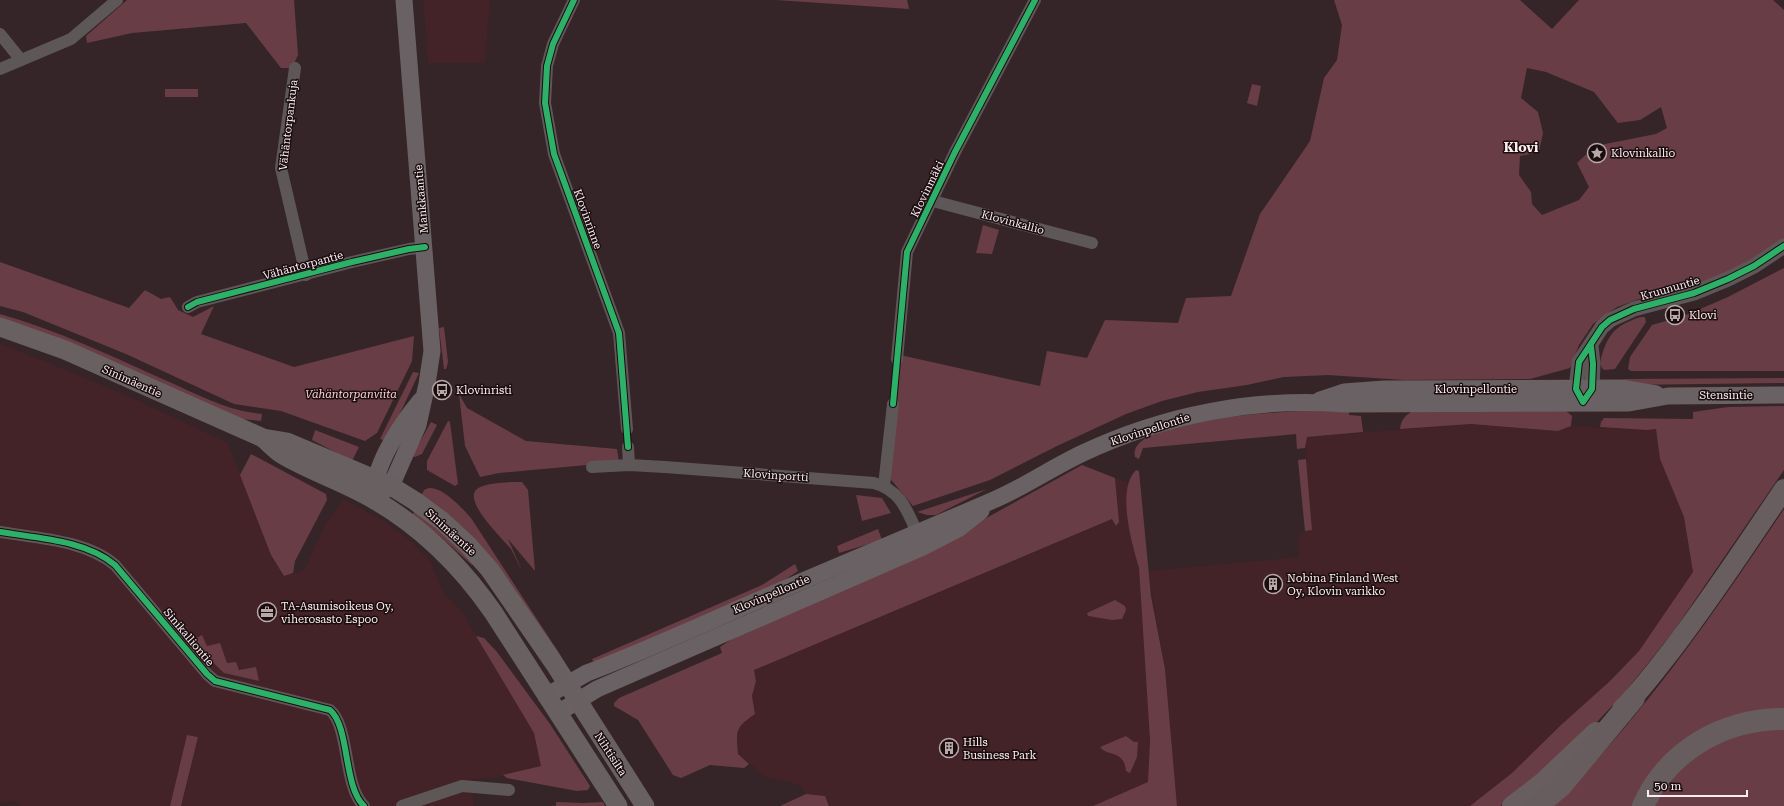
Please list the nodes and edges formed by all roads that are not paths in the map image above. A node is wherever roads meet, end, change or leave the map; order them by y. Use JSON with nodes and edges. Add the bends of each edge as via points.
{"nodes":[{"id":1,"x":117,"y":0,"type":"edge"},
{"id":2,"x":404,"y":0,"type":"edge"},
{"id":3,"x":574,"y":0,"type":"edge"},
{"id":4,"x":1035,"y":0,"type":"edge"},
{"id":5,"x":0,"y":34,"type":"edge"},
{"id":6,"x":21,"y":60,"type":"junction"},
{"id":7,"x":295,"y":68,"type":"dead end"},
{"id":8,"x":0,"y":69,"type":"edge"},
{"id":9,"x":933,"y":200,"type":"junction"},
{"id":10,"x":1092,"y":243,"type":"dead end"},
{"id":11,"x":1784,"y":246,"type":"edge"},
{"id":12,"x":425,"y":247,"type":"junction"},
{"id":13,"x":306,"y":275,"type":"junction"},
{"id":14,"x":188,"y":307,"type":"dead end"},
{"id":15,"x":0,"y":327,"type":"edge"},
{"id":16,"x":896,"y":360,"type":"dead end"},
{"id":17,"x":1584,"y":393,"type":"junction"},
{"id":18,"x":1784,"y":395,"type":"edge"},
{"id":19,"x":892,"y":404,"type":"dead end"},
{"id":20,"x":627,"y":429,"type":"dead end"},
{"id":21,"x":263,"y":438,"type":"junction"},
{"id":22,"x":628,"y":447,"type":"dead end"},
{"id":23,"x":629,"y":465,"type":"junction"},
{"id":24,"x":592,"y":467,"type":"dead end"},
{"id":25,"x":383,"y":483,"type":"junction"},
{"id":26,"x":884,"y":486,"type":"junction"},
{"id":27,"x":1784,"y":489,"type":"edge"},
{"id":28,"x":998,"y":498,"type":"junction"},
{"id":29,"x":374,"y":499,"type":"junction"},
{"id":30,"x":0,"y":532,"type":"edge"},
{"id":31,"x":916,"y":532,"type":"junction"},
{"id":32,"x":923,"y":547,"type":"junction"},
{"id":33,"x":567,"y":685,"type":"junction"},
{"id":34,"x":546,"y":696,"type":"junction"},
{"id":35,"x":1634,"y":698,"type":"junction"},
{"id":36,"x":578,"y":702,"type":"junction"},
{"id":37,"x":558,"y":713,"type":"junction"},
{"id":38,"x":1784,"y":719,"type":"edge"},
{"id":39,"x":509,"y":790,"type":"dead end"},
{"id":40,"x":364,"y":806,"type":"edge"},
{"id":41,"x":402,"y":806,"type":"edge"},
{"id":42,"x":618,"y":806,"type":"edge"},
{"id":43,"x":645,"y":806,"type":"edge"},
{"id":44,"x":1512,"y":806,"type":"edge"},
{"id":45,"x":1537,"y":806,"type":"edge"},
{"id":46,"x":1644,"y":806,"type":"edge"}],
"edges":[{"from":1,"to":6,"type":"street","via":[[71,39]]},
{"from":2,"to":12,"type":"main road","name":"Mankkaantie"},
{"from":3,"to":20,"type":"street","name":"Klovinrinne","via":[[547,66],[545,103],[554,154],[619,333]]},
{"from":4,"to":9,"type":"street","name":"Klovinmäki","via":[[955,152]]},
{"from":5,"to":6,"type":"street"},
{"from":6,"to":8,"type":"street"},
{"from":7,"to":13,"type":"street","name":"Vähäntorpankuja","via":[[281,168]]},
{"from":9,"to":10,"type":"street","name":"Klovinkallio"},
{"from":9,"to":16,"type":"street","name":"Klovinmäki","via":[[907,252]]},
{"from":11,"to":17,"type":"street","name":"Kruununtie","via":[[1754,266],[1694,293],[1621,313],[1602,327],[1591,346],[1593,364]]},
{"from":12,"to":13,"type":"street","name":"Vähäntorpantie"},
{"from":12,"to":25,"type":"main road","name":"Mankkaantie","via":[[432,351],[427,384],[418,425]]},
{"from":13,"to":14,"type":"street","name":"Vähäntorpantie","via":[[197,302]]},
{"from":15,"to":21,"type":"main road","name":"Sinimäentie","via":[[64,350]]},
{"from":17,"to":18,"type":"main road","name":"Stensintie","via":[[1630,389],[1668,396]]},
{"from":17,"to":28,"type":"main road","name":"Klovinpellontie","via":[[1384,389],[1344,392],[1314,402],[1257,404],[1206,412],[1163,422],[1116,439],[1081,454]]},
{"from":19,"to":26,"type":"street"},
{"from":21,"to":25,"type":"main road","name":"Sinimäentie","via":[[287,442]]},
{"from":21,"to":29,"type":"main road","name":"Sinimäentie","via":[[281,454]]},
{"from":22,"to":23,"type":"street"},
{"from":23,"to":24,"type":"street","name":"Klovinportti"},
{"from":23,"to":26,"type":"street","name":"Klovinportti","via":[[841,480]]},
{"from":25,"to":29,"type":"main road","name":"Mankkaantie"},
{"from":25,"to":33,"type":"main road","name":"Sinimäentie","via":[[415,501],[442,521],[482,560]]},
{"from":26,"to":31,"type":"street","name":"Klovinportti","via":[[897,494]]},
{"from":27,"to":35,"type":"highway","via":[[1683,636]]},
{"from":28,"to":31,"type":"main road","name":"Klovinpellontie"},
{"from":28,"to":32,"type":"main road","name":"Klovinpellontie","via":[[958,529]]},
{"from":29,"to":34,"type":"main road","name":"Sinimäentie","via":[[431,540],[455,563],[493,612]]},
{"from":30,"to":40,"type":"street","name":"Sinikalliontie","via":[[75,545],[104,556],[115,565],[215,681],[330,710],[337,719],[352,778]]},
{"from":31,"to":32,"type":"street","name":"Klovinportti"},
{"from":31,"to":33,"type":"main road","name":"Klovinpellontie","via":[[587,673]]},
{"from":32,"to":36,"type":"main road","name":"Klovinpellontie","via":[[597,689]]},
{"from":33,"to":34,"type":"main road","name":"Klovinpellontie"},
{"from":33,"to":36,"type":"main road","name":"Sinimäentie"},
{"from":34,"to":37,"type":"main road","name":"Sinimäentie"},
{"from":35,"to":44,"type":"highway"},
{"from":35,"to":45,"type":"highway","via":[[1561,786]]},
{"from":36,"to":37,"type":"main road","name":"Klovinpellontie"},
{"from":36,"to":43,"type":"main road","name":"Nihtisilta"},
{"from":37,"to":42,"type":"main road","name":"Nihtisilta"},
{"from":38,"to":46,"type":"highway","via":[[1728,727],[1691,746],[1660,776]]},
{"from":39,"to":41,"type":"street","via":[[462,786]]}]}
